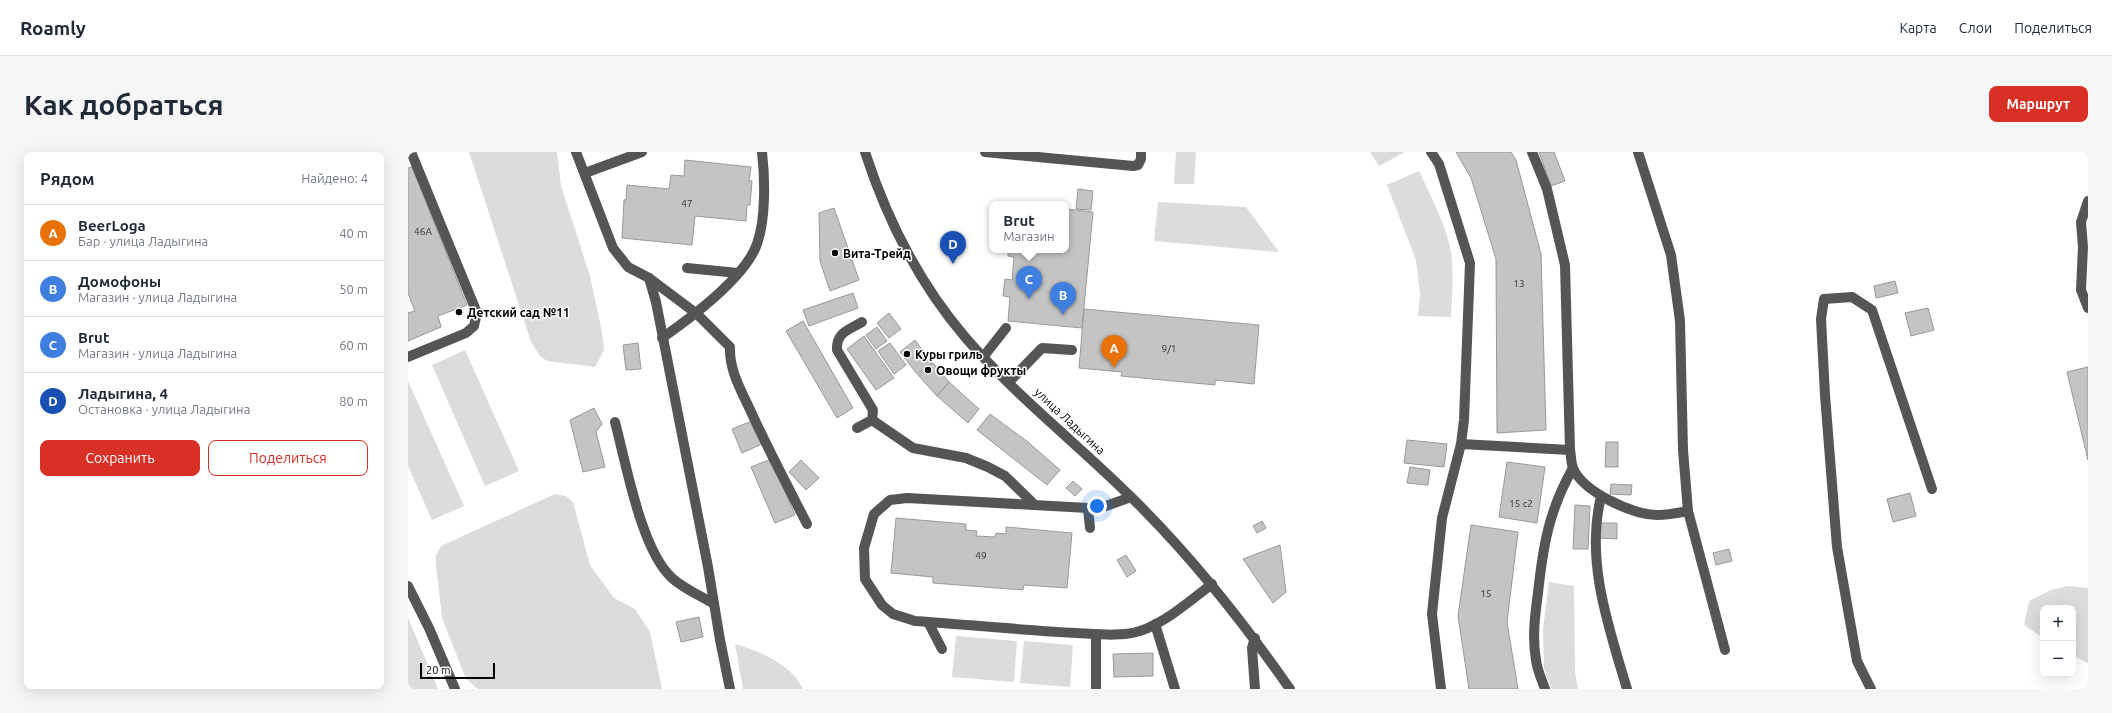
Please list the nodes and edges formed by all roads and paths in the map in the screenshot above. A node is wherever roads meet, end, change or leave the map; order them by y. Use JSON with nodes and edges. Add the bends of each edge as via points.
{"nodes":[{"id":1,"x":411,"y":152,"type":"edge"},
{"id":2,"x":576,"y":152,"type":"edge"},
{"id":3,"x":642,"y":152,"type":"edge"},
{"id":4,"x":762,"y":152,"type":"edge"},
{"id":5,"x":865,"y":152,"type":"edge"},
{"id":6,"x":985,"y":152,"type":"edge"},
{"id":7,"x":1141,"y":152,"type":"edge"},
{"id":8,"x":1431,"y":152,"type":"edge"},
{"id":9,"x":1532,"y":152,"type":"edge"},
{"id":10,"x":1638,"y":152,"type":"edge"},
{"id":11,"x":585,"y":173,"type":"junction"},
{"id":12,"x":2088,"y":201,"type":"edge"},
{"id":13,"x":687,"y":268,"type":"dead end"},
{"id":14,"x":738,"y":273,"type":"junction"},
{"id":15,"x":648,"y":278,"type":"junction"},
{"id":16,"x":2088,"y":308,"type":"edge"},
{"id":17,"x":697,"y":314,"type":"junction"},
{"id":18,"x":862,"y":322,"type":"dead end"},
{"id":19,"x":1006,"y":328,"type":"dead end"},
{"id":20,"x":662,"y":338,"type":"junction"},
{"id":21,"x":1072,"y":350,"type":"dead end"},
{"id":22,"x":984,"y":356,"type":"junction"},
{"id":23,"x":408,"y":357,"type":"edge"},
{"id":24,"x":1009,"y":382,"type":"junction"},
{"id":25,"x":872,"y":420,"type":"junction"},
{"id":26,"x":615,"y":422,"type":"dead end"},
{"id":27,"x":857,"y":428,"type":"dead end"},
{"id":28,"x":1461,"y":444,"type":"junction"},
{"id":29,"x":1570,"y":450,"type":"junction"},
{"id":30,"x":1573,"y":468,"type":"junction"},
{"id":31,"x":1932,"y":489,"type":"dead end"},
{"id":32,"x":1131,"y":497,"type":"junction"},
{"id":33,"x":1601,"y":497,"type":"junction"},
{"id":34,"x":1035,"y":505,"type":"junction"},
{"id":35,"x":1088,"y":508,"type":"junction"},
{"id":36,"x":1688,"y":511,"type":"junction"},
{"id":37,"x":807,"y":524,"type":"dead end"},
{"id":38,"x":1090,"y":528,"type":"dead end"},
{"id":39,"x":1212,"y":584,"type":"junction"},
{"id":40,"x":408,"y":586,"type":"edge"},
{"id":41,"x":714,"y":604,"type":"junction"},
{"id":42,"x":928,"y":622,"type":"junction"},
{"id":43,"x":1155,"y":624,"type":"junction"},
{"id":44,"x":1096,"y":634,"type":"junction"},
{"id":45,"x":1255,"y":638,"type":"junction"},
{"id":46,"x":942,"y":649,"type":"dead end"},
{"id":47,"x":1726,"y":650,"type":"dead end"},
{"id":48,"x":455,"y":689,"type":"edge"},
{"id":49,"x":730,"y":689,"type":"edge"},
{"id":50,"x":1096,"y":689,"type":"edge"},
{"id":51,"x":1175,"y":689,"type":"edge"},
{"id":52,"x":1255,"y":689,"type":"edge"},
{"id":53,"x":1290,"y":689,"type":"edge"},
{"id":54,"x":1441,"y":689,"type":"edge"},
{"id":55,"x":1545,"y":689,"type":"edge"},
{"id":56,"x":1628,"y":689,"type":"edge"},
{"id":57,"x":1871,"y":689,"type":"edge"}],
"edges":[{"from":1,"to":23,"type":"street","via":[[477,313],[474,326],[466,333]]},
{"from":2,"to":11,"type":"street"},
{"from":3,"to":11,"type":"street"},
{"from":4,"to":14,"type":"street","via":[[762,228],[757,245]]},
{"from":5,"to":22,"type":"street","name":"улица Ладыгина","via":[[883,202],[912,262],[942,307],[965,337]]},
{"from":6,"to":7,"type":"street","via":[[1133,166],[1138,165]]},
{"from":8,"to":28,"type":"street","via":[[1439,164],[1470,263]]},
{"from":9,"to":29,"type":"street","via":[[1547,190],[1565,265]]},
{"from":10,"to":36,"type":"street","via":[[1671,255],[1680,321],[1683,450]]},
{"from":11,"to":15,"type":"street","via":[[613,248],[628,267]]},
{"from":12,"to":16,"type":"street","via":[[2081,222],[2081,290]]},
{"from":13,"to":14,"type":"street"},
{"from":14,"to":17,"type":"street"},
{"from":15,"to":17,"type":"street"},
{"from":15,"to":20,"type":"street","via":[[656,302]]},
{"from":17,"to":20,"type":"street"},
{"from":17,"to":37,"type":"street","via":[[730,347],[734,376]]},
{"from":18,"to":25,"type":"street","via":[[839,336],[837,350],[873,410]]},
{"from":19,"to":22,"type":"street"},
{"from":20,"to":41,"type":"street"},
{"from":21,"to":24,"type":"street","via":[[1042,348]]},
{"from":22,"to":24,"type":"street","name":"улица Ладыгина"},
{"from":24,"to":32,"type":"street","name":"улица Ладыгина"},
{"from":25,"to":27,"type":"street"},
{"from":25,"to":34,"type":"street","via":[[913,448],[966,458],[988,467],[1005,476]]},
{"from":26,"to":41,"type":"street","via":[[653,552],[672,578]]},
{"from":28,"to":29,"type":"street"},
{"from":28,"to":54,"type":"street","via":[[1442,518],[1432,614]]},
{"from":29,"to":30,"type":"street"},
{"from":30,"to":33,"type":"street","via":[[1588,488]]},
{"from":30,"to":55,"type":"street","via":[[1559,491],[1549,523],[1541,566],[1534,622],[1536,660]]},
{"from":31,"to":57,"type":"street","via":[[1872,310],[1852,297],[1824,299],[1821,319],[1837,547],[1858,661]]},
{"from":32,"to":35,"type":"street","via":[[1106,506]]},
{"from":32,"to":39,"type":"street","name":"улица Ладыгина"},
{"from":33,"to":36,"type":"street","via":[[1646,514]]},
{"from":33,"to":56,"type":"street","via":[[1596,515],[1595,538],[1604,609]]},
{"from":34,"to":35,"type":"street"},
{"from":34,"to":42,"type":"street","via":[[907,498],[890,500],[874,514],[864,548],[865,579],[882,605],[893,614]]},
{"from":35,"to":38,"type":"street"},
{"from":36,"to":47,"type":"street"},
{"from":39,"to":43,"type":"street"},
{"from":39,"to":45,"type":"street","name":"улица Ладыгина"},
{"from":40,"to":48,"type":"street"},
{"from":41,"to":49,"type":"street"},
{"from":42,"to":44,"type":"street"},
{"from":42,"to":46,"type":"street"},
{"from":43,"to":44,"type":"street","via":[[1130,633]]},
{"from":43,"to":51,"type":"street"},
{"from":44,"to":50,"type":"street"},
{"from":45,"to":52,"type":"street","via":[[1252,648]]},
{"from":45,"to":53,"type":"street","name":"улица Ладыгина"}]}
